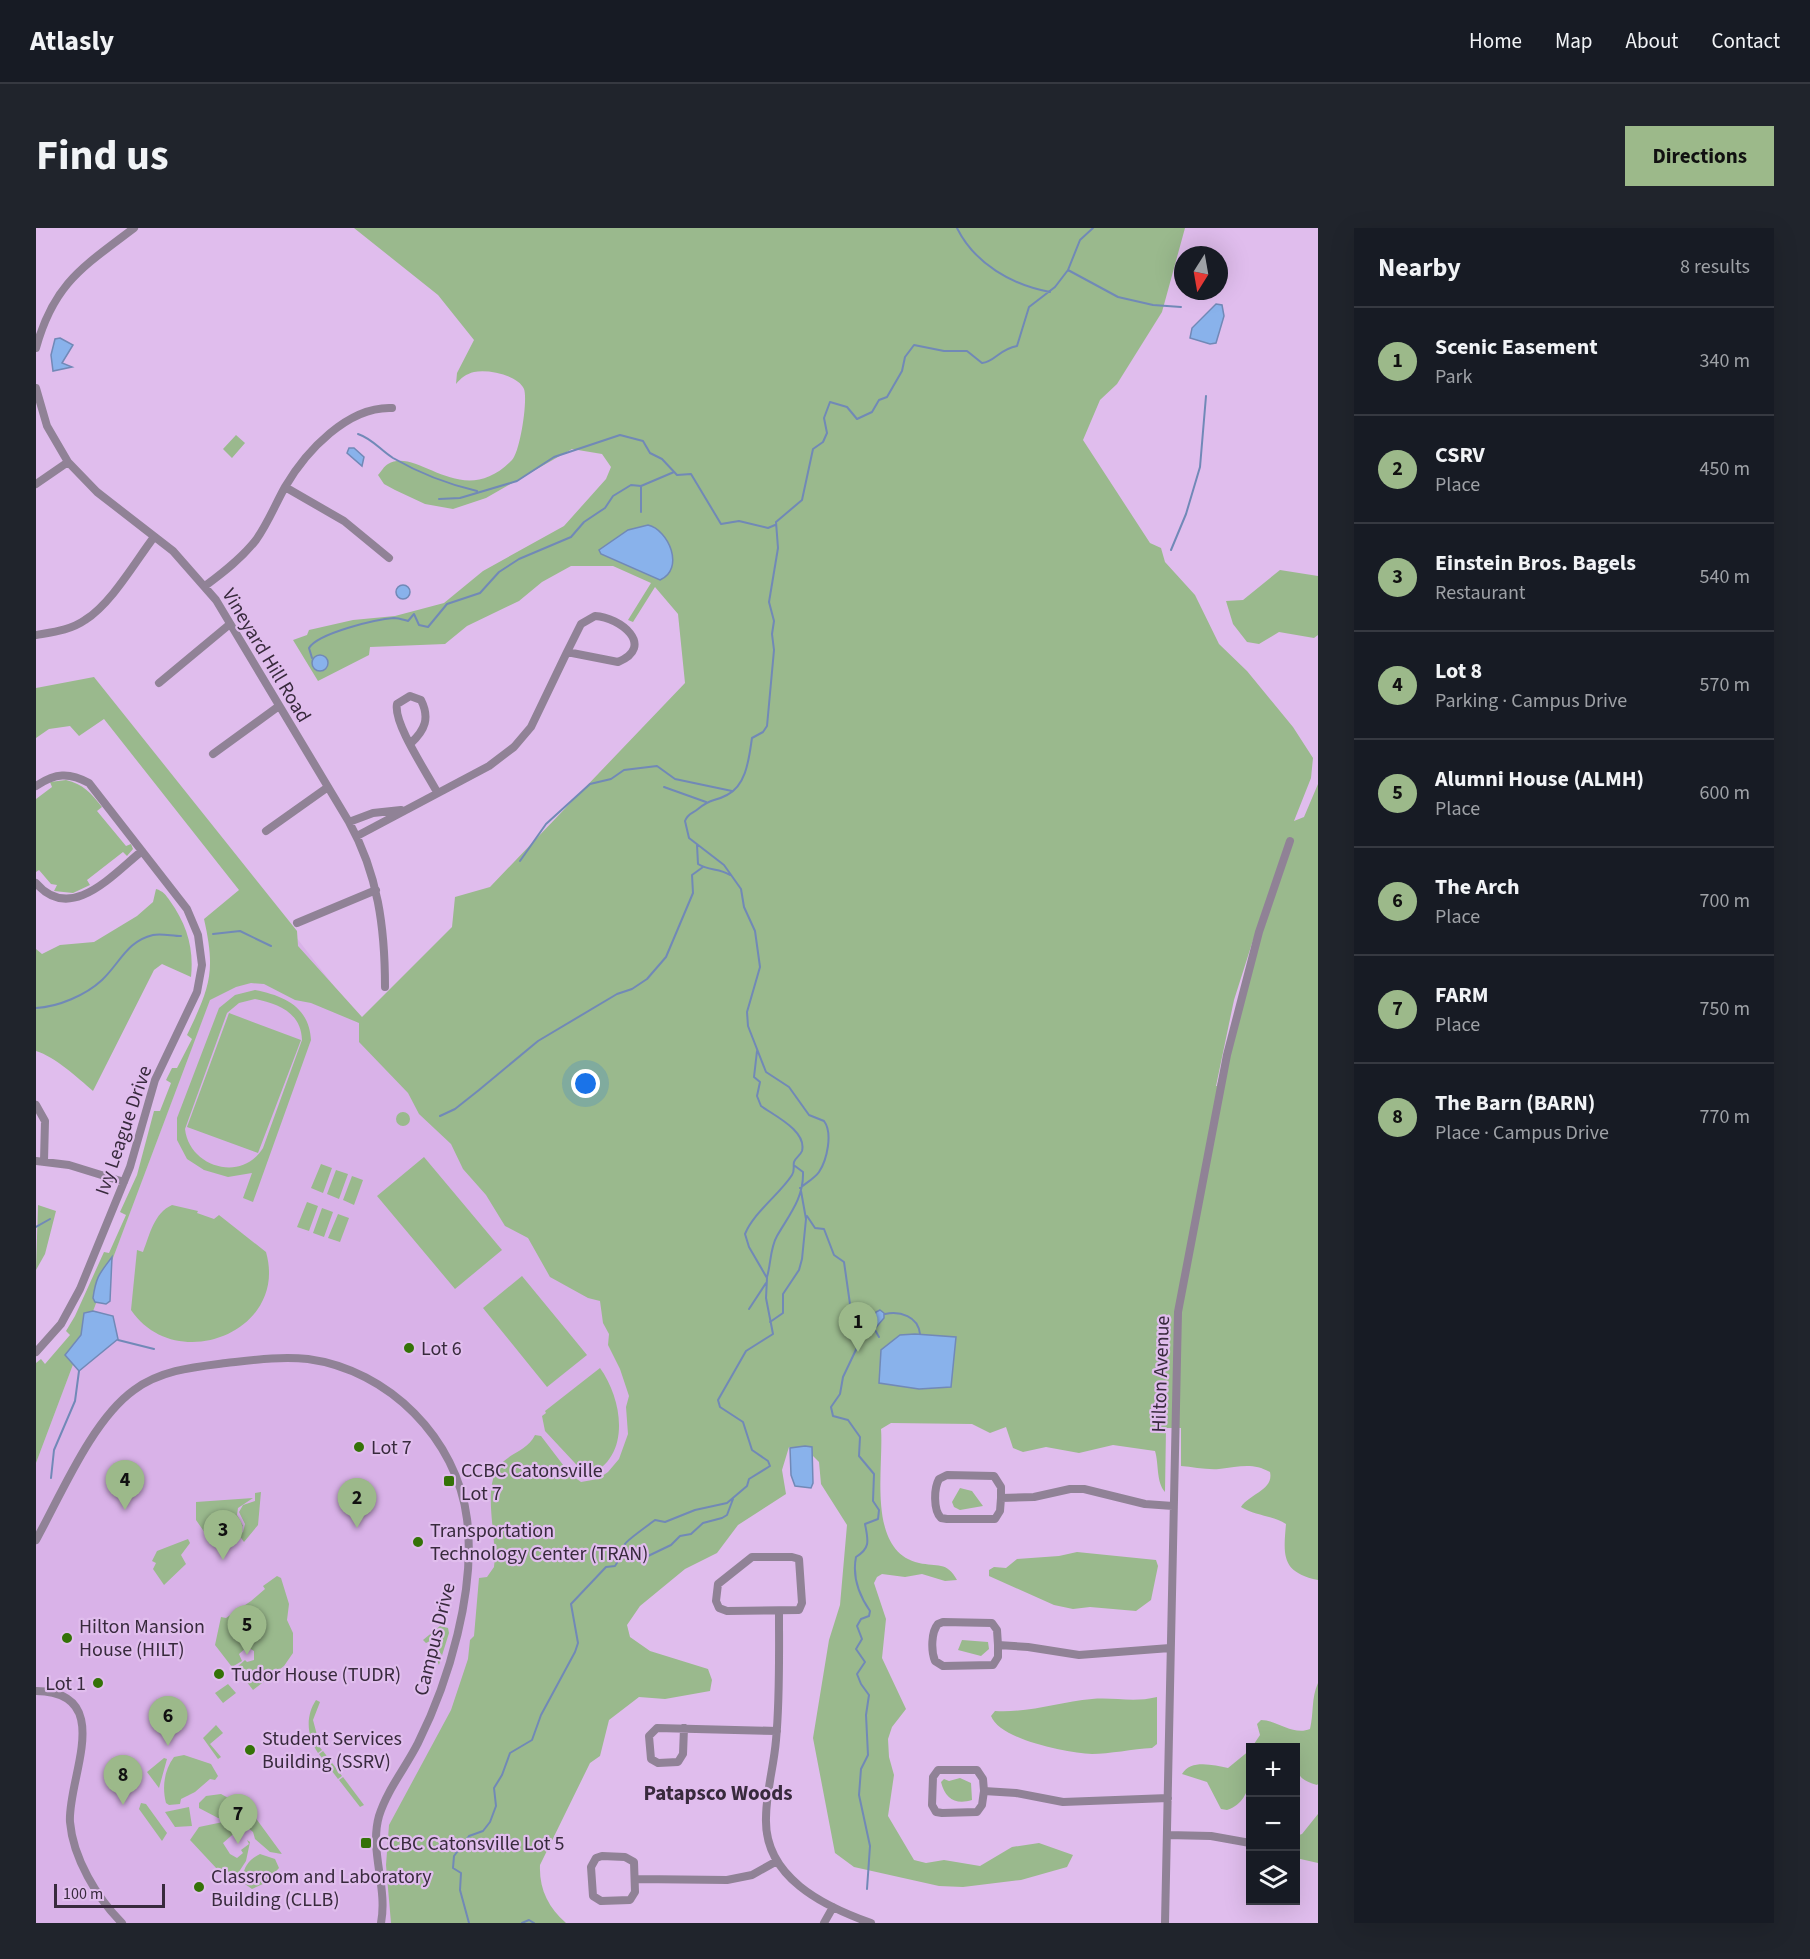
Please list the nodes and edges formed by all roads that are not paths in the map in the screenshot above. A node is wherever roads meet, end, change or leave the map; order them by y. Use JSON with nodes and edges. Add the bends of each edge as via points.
{"nodes":[{"id":1,"x":132,"y":228,"type":"edge"},
{"id":2,"x":36,"y":348,"type":"edge"},
{"id":3,"x":36,"y":388,"type":"edge"},
{"id":4,"x":392,"y":408,"type":"dead end"},
{"id":5,"x":68,"y":462,"type":"junction"},
{"id":6,"x":36,"y":484,"type":"edge"},
{"id":7,"x":285,"y":487,"type":"junction"},
{"id":8,"x":153,"y":537,"type":"junction"},
{"id":9,"x":389,"y":558,"type":"dead end"},
{"id":10,"x":205,"y":586,"type":"junction"},
{"id":11,"x":230,"y":624,"type":"junction"},
{"id":12,"x":36,"y":635,"type":"edge"},
{"id":13,"x":567,"y":652,"type":"junction"},
{"id":14,"x":159,"y":683,"type":"dead end"},
{"id":15,"x":279,"y":706,"type":"junction"},
{"id":16,"x":411,"y":743,"type":"junction"},
{"id":17,"x":213,"y":754,"type":"dead end"},
{"id":18,"x":36,"y":786,"type":"edge"},
{"id":19,"x":327,"y":787,"type":"junction"},
{"id":20,"x":437,"y":792,"type":"junction"},
{"id":21,"x":401,"y":810,"type":"junction"},
{"id":22,"x":349,"y":822,"type":"junction"},
{"id":23,"x":266,"y":831,"type":"dead end"},
{"id":24,"x":357,"y":836,"type":"junction"},
{"id":25,"x":1290,"y":841,"type":"dead end"},
{"id":26,"x":142,"y":851,"type":"junction"},
{"id":27,"x":36,"y":883,"type":"edge"},
{"id":28,"x":376,"y":890,"type":"junction"},
{"id":29,"x":297,"y":923,"type":"dead end"},
{"id":30,"x":385,"y":987,"type":"dead end"},
{"id":31,"x":36,"y":1105,"type":"edge"},
{"id":32,"x":40,"y":1161,"type":"edge"},
{"id":33,"x":124,"y":1182,"type":"junction"},
{"id":34,"x":36,"y":1352,"type":"edge"},
{"id":35,"x":1001,"y":1498,"type":"junction"},
{"id":36,"x":1173,"y":1506,"type":"junction"},
{"id":37,"x":36,"y":1521,"type":"edge"},
{"id":38,"x":44,"y":1525,"type":"junction"},
{"id":39,"x":36,"y":1540,"type":"edge"},
{"id":40,"x":779,"y":1612,"type":"junction"},
{"id":41,"x":998,"y":1646,"type":"junction"},
{"id":42,"x":1170,"y":1648,"type":"junction"},
{"id":43,"x":36,"y":1686,"type":"edge"},
{"id":44,"x":36,"y":1691,"type":"edge"},
{"id":45,"x":51,"y":1693,"type":"junction"},
{"id":46,"x":684,"y":1728,"type":"junction"},
{"id":47,"x":777,"y":1731,"type":"junction"},
{"id":48,"x":984,"y":1791,"type":"junction"},
{"id":49,"x":1168,"y":1798,"type":"junction"},
{"id":50,"x":1167,"y":1835,"type":"junction"},
{"id":51,"x":1246,"y":1842,"type":"edge"},
{"id":52,"x":777,"y":1861,"type":"junction"},
{"id":53,"x":636,"y":1879,"type":"junction"},
{"id":54,"x":833,"y":1907,"type":"junction"},
{"id":55,"x":122,"y":1923,"type":"edge"},
{"id":56,"x":381,"y":1923,"type":"edge"},
{"id":57,"x":824,"y":1923,"type":"edge"},
{"id":58,"x":871,"y":1923,"type":"edge"},
{"id":59,"x":1165,"y":1923,"type":"edge"}],
"edges":[{"from":1,"to":2,"type":"street","via":[[67,283],[46,318]]},
{"from":3,"to":5,"type":"street","name":"Vineyard Hill Road","via":[[47,426]]},
{"from":4,"to":7,"type":"street","via":[[364,412],[335,430],[308,456]]},
{"from":5,"to":6,"type":"street"},
{"from":5,"to":8,"type":"street","name":"Vineyard Hill Road","via":[[97,492]]},
{"from":7,"to":9,"type":"street","via":[[352,527]]},
{"from":7,"to":10,"type":"street","via":[[255,540],[240,558]]},
{"from":8,"to":10,"type":"street","name":"Vineyard Hill Road","via":[[173,551]]},
{"from":8,"to":12,"type":"street","via":[[87,620]]},
{"from":10,"to":11,"type":"street","name":"Vineyard Hill Road"},
{"from":11,"to":14,"type":"street"},
{"from":11,"to":15,"type":"street","name":"Vineyard Hill Road"},
{"from":13,"to":13,"type":"street","via":[[618,662],[631,652],[634,641],[624,626],[595,616],[581,624]]},
{"from":13,"to":20,"type":"street","via":[[531,727],[514,747],[489,766]]},
{"from":15,"to":17,"type":"street"},
{"from":15,"to":19,"type":"street","name":"Vineyard Hill Road"},
{"from":16,"to":16,"type":"street","via":[[396,710],[400,700],[410,696],[421,700],[426,714],[424,729]]},
{"from":16,"to":20,"type":"street"},
{"from":18,"to":26,"type":"street","name":"Ivy League Drive","via":[[59,774],[89,783]]},
{"from":19,"to":22,"type":"street","name":"Vineyard Hill Road"},
{"from":19,"to":23,"type":"street"},
{"from":20,"to":21,"type":"street"},
{"from":21,"to":22,"type":"street","via":[[373,813]]},
{"from":21,"to":24,"type":"street","via":[[391,820]]},
{"from":22,"to":24,"type":"street","name":"Vineyard Hill Road"},
{"from":24,"to":28,"type":"street","name":"Vineyard Hill Road"},
{"from":25,"to":36,"type":"street","name":"Hilton Avenue","via":[[1259,932],[1227,1055],[1178,1312]]},
{"from":26,"to":27,"type":"street","via":[[81,897],[56,898]]},
{"from":26,"to":33,"type":"street","name":"Ivy League Drive","via":[[187,909],[198,935],[202,965],[197,992],[155,1080]]},
{"from":28,"to":29,"type":"street"},
{"from":28,"to":30,"type":"street","name":"Vineyard Hill Road","via":[[384,928]]},
{"from":31,"to":32,"type":"street","via":[[45,1121]]},
{"from":32,"to":33,"type":"street","via":[[83,1168]]},
{"from":33,"to":34,"type":"street","name":"Ivy League Drive","via":[[71,1308],[52,1337]]},
{"from":35,"to":35,"type":"street","via":[[995,1519],[941,1518],[936,1509],[936,1483],[947,1475],[994,1476],[999,1480]]},
{"from":35,"to":36,"type":"street","via":[[1084,1489],[1145,1504]]},
{"from":36,"to":42,"type":"street","name":"Hilton Avenue"},
{"from":37,"to":38,"type":"street"},
{"from":38,"to":39,"type":"street","name":"Campus Drive"},
{"from":38,"to":56,"type":"street","name":"Campus Drive","via":[[104,1420],[133,1391],[166,1373],[259,1359],[309,1359],[365,1377],[421,1420],[443,1450],[459,1483],[468,1527],[468,1564],[442,1686],[417,1746],[378,1817]]},
{"from":40,"to":40,"type":"street","via":[[723,1611],[717,1605],[717,1586],[752,1557],[796,1558],[801,1566],[802,1606],[797,1611]]},
{"from":40,"to":47,"type":"street"},
{"from":41,"to":41,"type":"street","via":[[993,1665],[943,1666],[934,1661],[933,1632],[943,1622],[992,1623],[997,1630]]},
{"from":41,"to":42,"type":"street","via":[[1079,1655]]},
{"from":42,"to":49,"type":"street","name":"Hilton Avenue"},
{"from":43,"to":45,"type":"street"},
{"from":44,"to":45,"type":"street"},
{"from":45,"to":55,"type":"street","via":[[68,1701],[83,1723],[83,1752],[71,1794],[73,1836],[90,1879]]},
{"from":46,"to":46,"type":"street","via":[[683,1754],[678,1762],[658,1763],[651,1759],[649,1736],[654,1730]]},
{"from":46,"to":47,"type":"street"},
{"from":47,"to":52,"type":"street","via":[[766,1815],[768,1837]]},
{"from":48,"to":48,"type":"street","via":[[980,1810],[972,1813],[936,1812],[932,1805],[933,1777],[938,1770],[977,1770]]},
{"from":48,"to":49,"type":"street","via":[[1063,1802]]},
{"from":49,"to":50,"type":"street","name":"Hilton Avenue"},
{"from":50,"to":51,"type":"street"},
{"from":50,"to":59,"type":"street","name":"Hilton Avenue"},
{"from":52,"to":53,"type":"street","via":[[752,1875],[727,1880]]},
{"from":52,"to":54,"type":"street","via":[[803,1890]]},
{"from":53,"to":53,"type":"street","via":[[631,1858],[596,1858],[591,1867],[592,1896],[601,1901],[630,1900]]},
{"from":54,"to":57,"type":"street"},
{"from":54,"to":58,"type":"street"}]}
